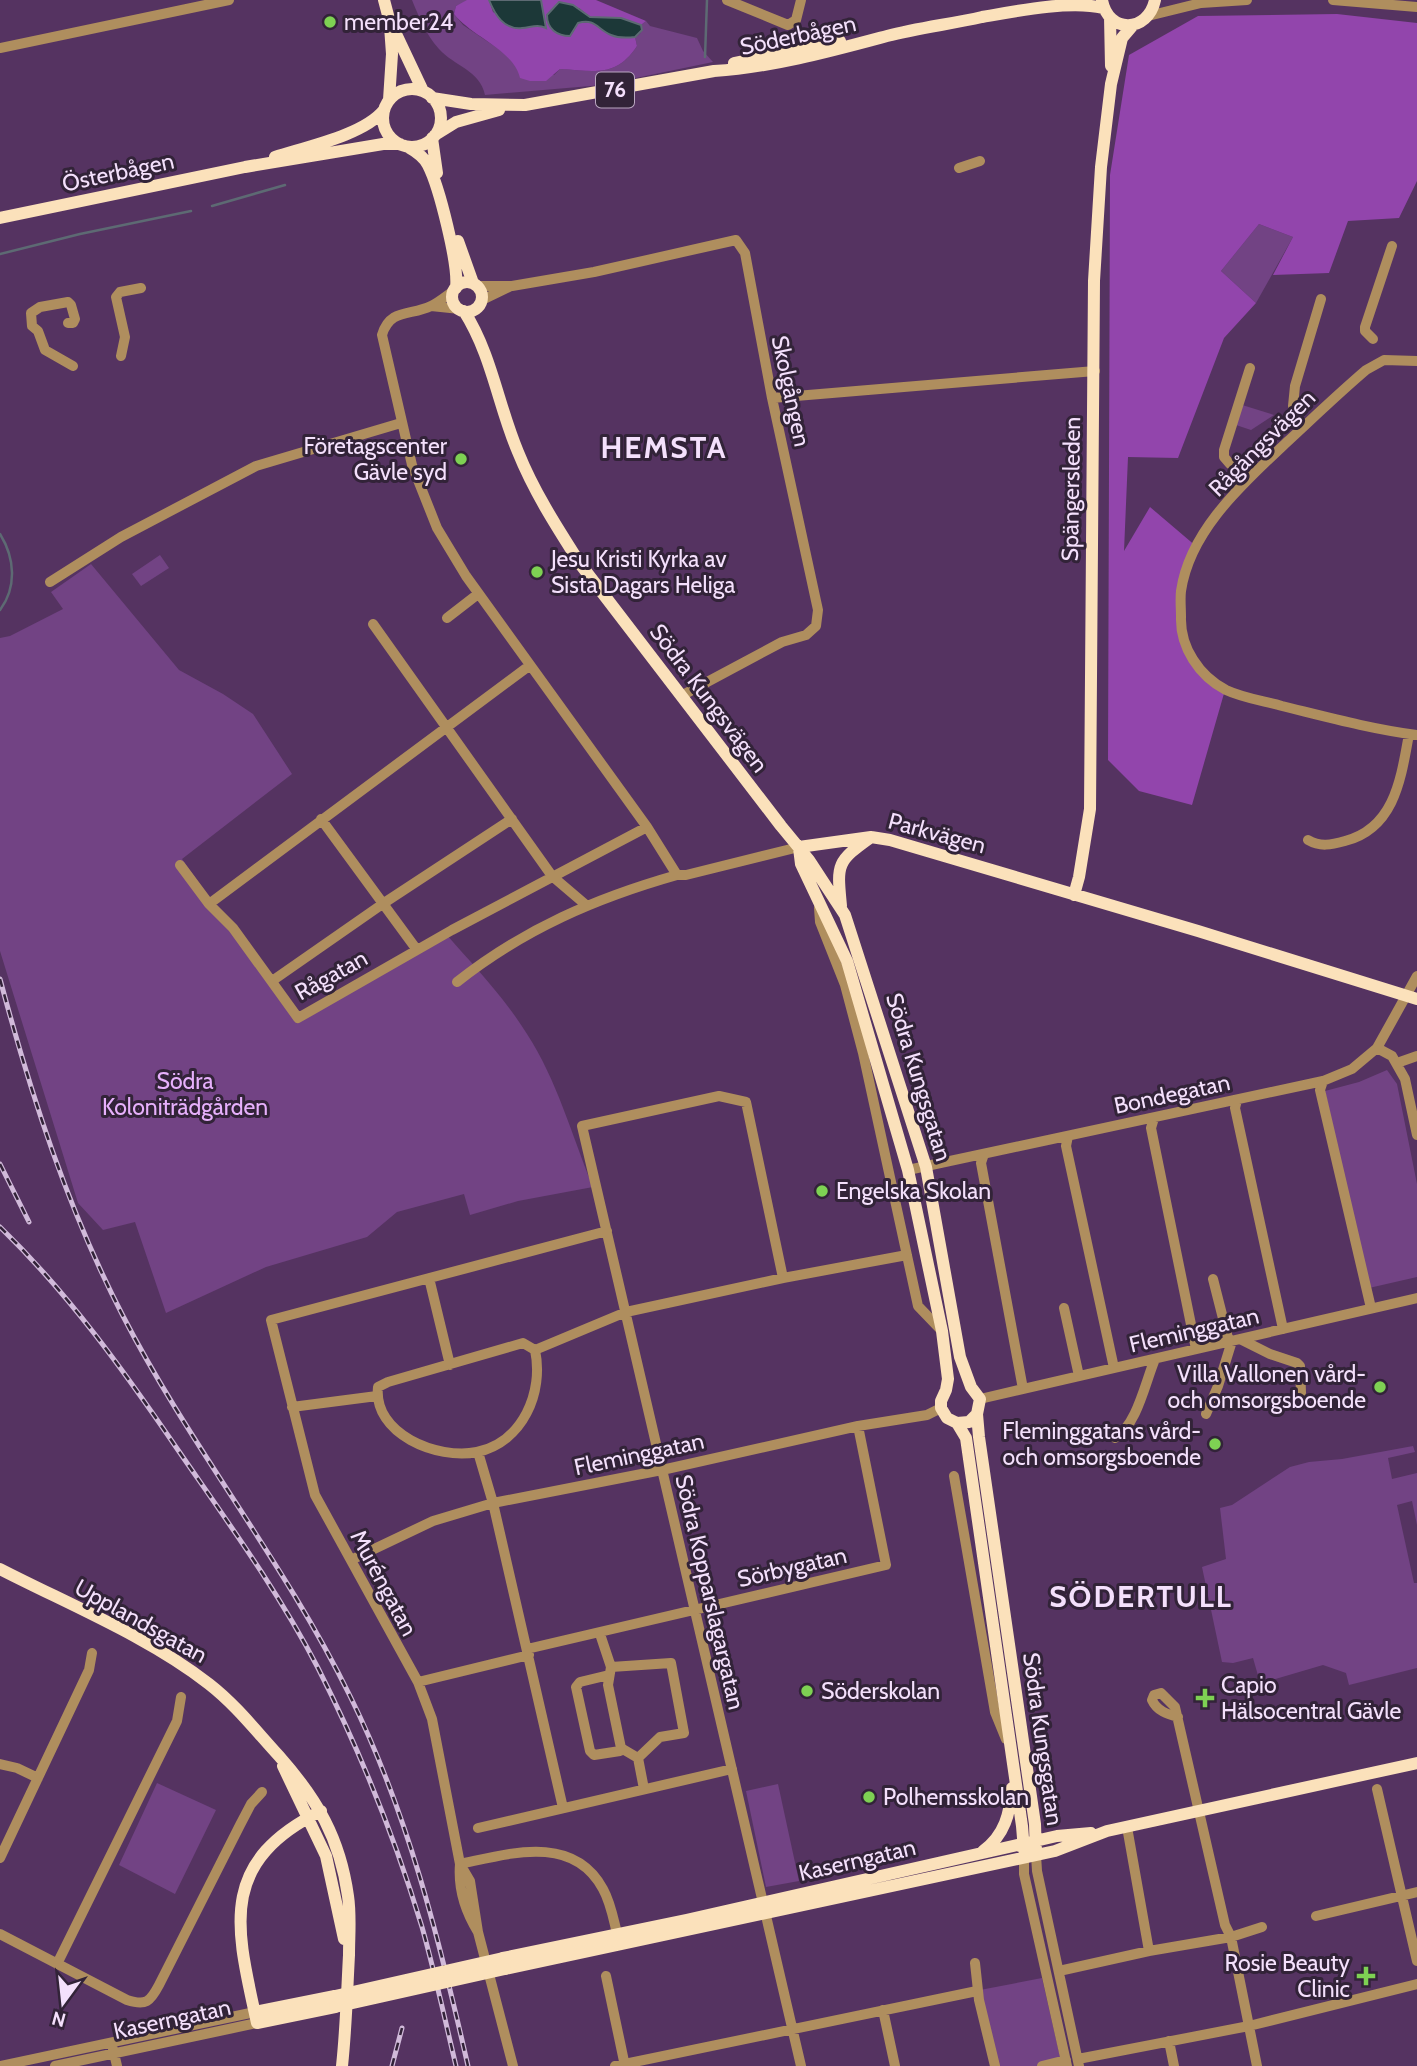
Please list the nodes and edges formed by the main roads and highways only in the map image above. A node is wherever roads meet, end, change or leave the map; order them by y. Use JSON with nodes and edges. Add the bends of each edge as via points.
{"nodes":[{"id":1,"x":384,"y":0,"type":"edge"},
{"id":2,"x":1053,"y":0,"type":"edge"},
{"id":3,"x":1155,"y":0,"type":"edge"},
{"id":4,"x":1037,"y":6,"type":"junction"},
{"id":5,"x":1105,"y":9,"type":"edge"},
{"id":6,"x":389,"y":19,"type":"junction"},
{"id":7,"x":1133,"y":25,"type":"junction"},
{"id":8,"x":1111,"y":84,"type":"junction"},
{"id":9,"x":427,"y":95,"type":"junction"},
{"id":10,"x":387,"y":105,"type":"junction"},
{"id":11,"x":514,"y":106,"type":"junction"},
{"id":12,"x":434,"y":136,"type":"junction"},
{"id":13,"x":403,"y":145,"type":"junction"},
{"id":14,"x":245,"y":167,"type":"junction"},
{"id":15,"x":0,"y":218,"type":"edge"},
{"id":16,"x":475,"y":284,"type":"junction"},
{"id":17,"x":455,"y":289,"type":"junction"},
{"id":18,"x":481,"y":302,"type":"junction"},
{"id":19,"x":462,"y":310,"type":"junction"},
{"id":20,"x":484,"y":346,"type":"junction"},
{"id":21,"x":871,"y":837,"type":"junction"},
{"id":22,"x":799,"y":847,"type":"junction"},
{"id":23,"x":1074,"y":895,"type":"junction"},
{"id":24,"x":842,"y":909,"type":"junction"},
{"id":25,"x":1411,"y":997,"type":"edge"},
{"id":26,"x":971,"y":1387,"type":"junction"},
{"id":27,"x":946,"y":1390,"type":"junction"},
{"id":28,"x":977,"y":1414,"type":"junction"},
{"id":29,"x":957,"y":1423,"type":"junction"},
{"id":30,"x":0,"y":1569,"type":"edge"},
{"id":31,"x":279,"y":1756,"type":"junction"},
{"id":32,"x":1012,"y":1756,"type":"junction"},
{"id":33,"x":1417,"y":1763,"type":"edge"},
{"id":34,"x":321,"y":1811,"type":"junction"},
{"id":35,"x":309,"y":1817,"type":"junction"},
{"id":36,"x":1107,"y":1832,"type":"junction"},
{"id":37,"x":1029,"y":1842,"type":"junction"},
{"id":38,"x":971,"y":1856,"type":"junction"},
{"id":39,"x":1030,"y":1856,"type":"junction"},
{"id":40,"x":765,"y":1908,"type":"junction"},
{"id":41,"x":348,"y":1956,"type":"junction"},
{"id":42,"x":342,"y":2066,"type":"edge"}],
"edges":[{"from":1,"to":6,"type":"main road"},
{"from":2,"to":4,"type":"main road","name":"Söderbågen","number":"76"},
{"from":3,"to":7,"type":"main road","via":[[1148,16]]},
{"from":4,"to":5,"type":"main road","name":"Söderbågen","number":"76","via":[[1080,4]]},
{"from":4,"to":11,"type":"main road","name":"Söderbågen","number":"76","via":[[782,62]]},
{"from":5,"to":7,"type":"main road","name":"Söderbågen","via":[[1116,22]]},
{"from":5,"to":8,"type":"main road","name":"Spängersleden"},
{"from":6,"to":9,"type":"main road"},
{"from":6,"to":10,"type":"main road","via":[[392,54]]},
{"from":7,"to":8,"type":"main road","name":"Spängersleden","via":[[1122,38]]},
{"from":8,"to":23,"type":"main road","name":"Spängersleden","via":[[1096,255],[1090,809]]},
{"from":9,"to":10,"type":"main road","via":[[401,90]]},
{"from":9,"to":11,"type":"main road","name":"Söderbågen","number":"76"},
{"from":9,"to":12,"type":"main road","via":[[441,117]]},
{"from":10,"to":13,"type":"main road","via":[[386,130]]},
{"from":10,"to":14,"type":"main road","name":"Österbågen","via":[[379,116],[355,130]]},
{"from":11,"to":12,"type":"main road","name":"Söderbågen","number":"76","via":[[456,122]]},
{"from":12,"to":13,"type":"main road","via":[[421,145]]},
{"from":12,"to":16,"type":"main road","via":[[437,174]]},
{"from":13,"to":14,"type":"main road","name":"Österbågen","via":[[383,144]]},
{"from":13,"to":17,"type":"main road","via":[[420,154],[432,175],[453,253]]},
{"from":14,"to":15,"type":"main road","name":"Österbågen"},
{"from":16,"to":17,"type":"main road","via":[[465,282]]},
{"from":16,"to":18,"type":"main road"},
{"from":17,"to":19,"type":"main road","via":[[453,300]]},
{"from":18,"to":19,"type":"main road","via":[[473,310]]},
{"from":18,"to":20,"type":"main road","name":"Södra Kungsvägen"},
{"from":19,"to":20,"type":"main road","name":"Södra Kungsvägen"},
{"from":20,"to":22,"type":"main road","name":"Södra Kungsvägen","via":[[518,452],[558,529]]},
{"from":21,"to":22,"type":"main road","name":"Parkvägen"},
{"from":21,"to":23,"type":"main road","name":"Parkvägen","via":[[912,845]]},
{"from":21,"to":24,"type":"main road","via":[[840,864]]},
{"from":22,"to":24,"type":"main road","name":"Södra Kungsgatan"},
{"from":22,"to":27,"type":"main road","name":"Södra Kungsgatan","via":[[801,864],[847,961],[908,1170],[942,1331]]},
{"from":23,"to":25,"type":"main road","name":"Parkvägen"},
{"from":24,"to":26,"type":"main road","name":"Södra Kungsgatan","via":[[926,1167],[960,1357]]},
{"from":26,"to":27,"type":"main road","via":[[956,1385]]},
{"from":26,"to":28,"type":"main road","name":"Södra Kungsgatan","via":[[980,1399]]},
{"from":27,"to":29,"type":"main road","name":"Södra Kungsgatan","via":[[941,1408]]},
{"from":28,"to":29,"type":"main road","via":[[969,1422]]},
{"from":28,"to":37,"type":"main road","name":"Södra Kungsgatan","via":[[1035,1824]]},
{"from":29,"to":32,"type":"main road","name":"Södra Kungsgatan","via":[[967,1438]]},
{"from":30,"to":31,"type":"main road","name":"Upplandsgatan","via":[[178,1661],[245,1717]]},
{"from":31,"to":34,"type":"main road","name":"Upplandsgatan"},
{"from":31,"to":35,"type":"main road","name":"Upplandsgatan"},
{"from":32,"to":37,"type":"main road","name":"Södra Kungsgatan"},
{"from":32,"to":38,"type":"main road","via":[[1004,1828],[990,1846]]},
{"from":33,"to":36,"type":"main road","name":"Kaserngatan"},
{"from":34,"to":35,"type":"main road","name":"Kaserngatan"},
{"from":34,"to":41,"type":"main road","name":"Upplandsgatan","via":[[346,1886]]},
{"from":35,"to":40,"type":"main road","name":"Kaserngatan","bridge":true,"via":[[270,1844],[244,1891],[240,1934],[256,2017]]},
{"from":35,"to":41,"type":"main road","name":"Upplandsgatan","via":[[333,1880]]},
{"from":36,"to":37,"type":"main road","name":"Kaserngatan"},
{"from":36,"to":39,"type":"main road","name":"Kaserngatan"},
{"from":37,"to":38,"type":"main road","name":"Kaserngatan"},
{"from":37,"to":39,"type":"main road","name":"Södra Kungsgatan"},
{"from":38,"to":40,"type":"main road","name":"Kaserngatan"},
{"from":39,"to":40,"type":"main road","name":"Kaserngatan"},
{"from":41,"to":42,"type":"main road"}]}
